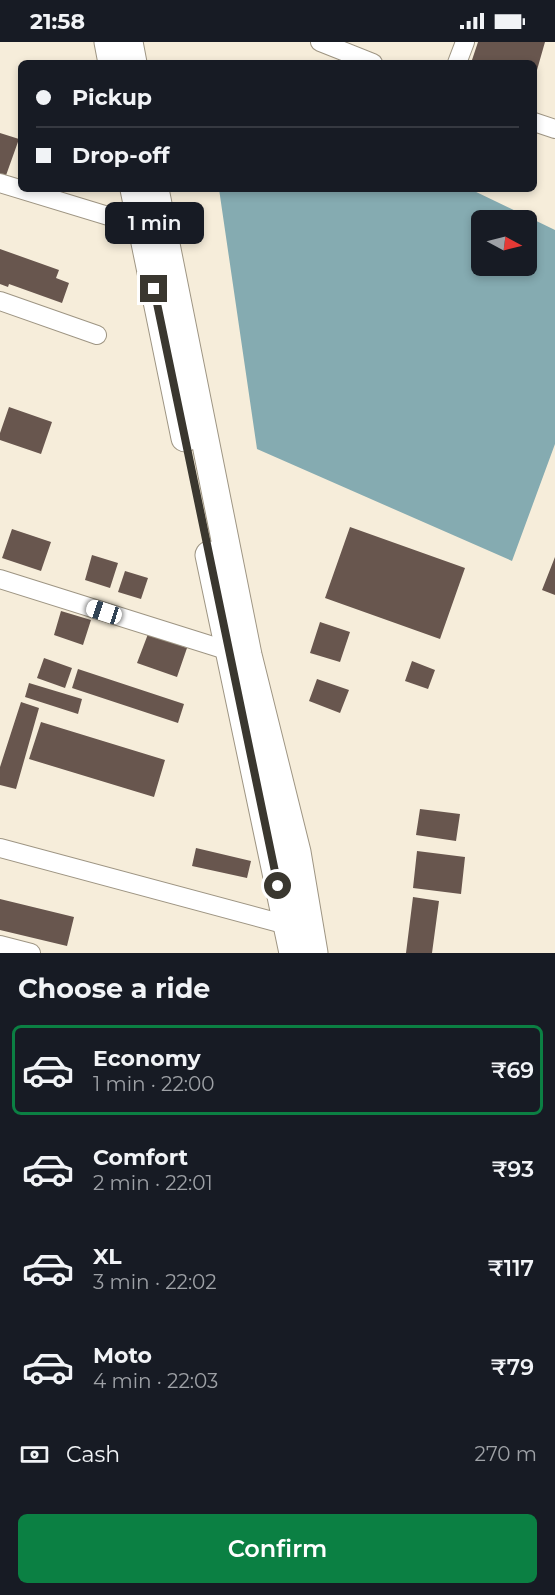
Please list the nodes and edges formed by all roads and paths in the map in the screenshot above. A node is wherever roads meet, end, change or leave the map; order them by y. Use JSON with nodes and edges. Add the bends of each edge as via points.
{"nodes":[{"id":1,"x":108,"y":42,"type":"edge"},
{"id":2,"x":129,"y":42,"type":"edge"},
{"id":3,"x":320,"y":42,"type":"edge"},
{"id":4,"x":465,"y":42,"type":"edge"},
{"id":5,"x":111,"y":60,"type":"edge"},
{"id":6,"x":132,"y":60,"type":"edge"},
{"id":7,"x":365,"y":60,"type":"edge"},
{"id":8,"x":458,"y":60,"type":"edge"},
{"id":9,"x":537,"y":123,"type":"edge"},
{"id":10,"x":555,"y":129,"type":"edge"},
{"id":11,"x":0,"y":183,"type":"edge"},
{"id":12,"x":18,"y":188,"type":"edge"},
{"id":13,"x":30,"y":192,"type":"edge"},
{"id":14,"x":135,"y":192,"type":"edge"},
{"id":15,"x":156,"y":192,"type":"edge"},
{"id":16,"x":141,"y":226,"type":"junction"},
{"id":17,"x":0,"y":301,"type":"edge"},
{"id":18,"x":98,"y":335,"type":"dead end"},
{"id":19,"x":0,"y":579,"type":"edge"},
{"id":20,"x":229,"y":651,"type":"junction"},
{"id":21,"x":0,"y":848,"type":"edge"},
{"id":22,"x":287,"y":925,"type":"junction"},
{"id":23,"x":0,"y":945,"type":"edge"},
{"id":24,"x":31,"y":953,"type":"edge"},
{"id":25,"x":293,"y":953,"type":"edge"},
{"id":26,"x":314,"y":953,"type":"edge"}],
"edges":[{"from":1,"to":5,"type":"highway"},
{"from":2,"to":6,"type":"highway"},
{"from":3,"to":7,"type":"street"},
{"from":4,"to":8,"type":"street"},
{"from":9,"to":10,"type":"street"},
{"from":11,"to":12,"type":"street"},
{"from":13,"to":16,"type":"street"},
{"from":14,"to":16,"type":"highway"},
{"from":15,"to":26,"type":"highway","via":[[248,654],[297,852]]},
{"from":16,"to":20,"type":"highway"},
{"from":17,"to":18,"type":"street"},
{"from":19,"to":20,"type":"street"},
{"from":20,"to":22,"type":"highway"},
{"from":21,"to":22,"type":"street"},
{"from":22,"to":25,"type":"highway"},
{"from":23,"to":24,"type":"street"}]}
